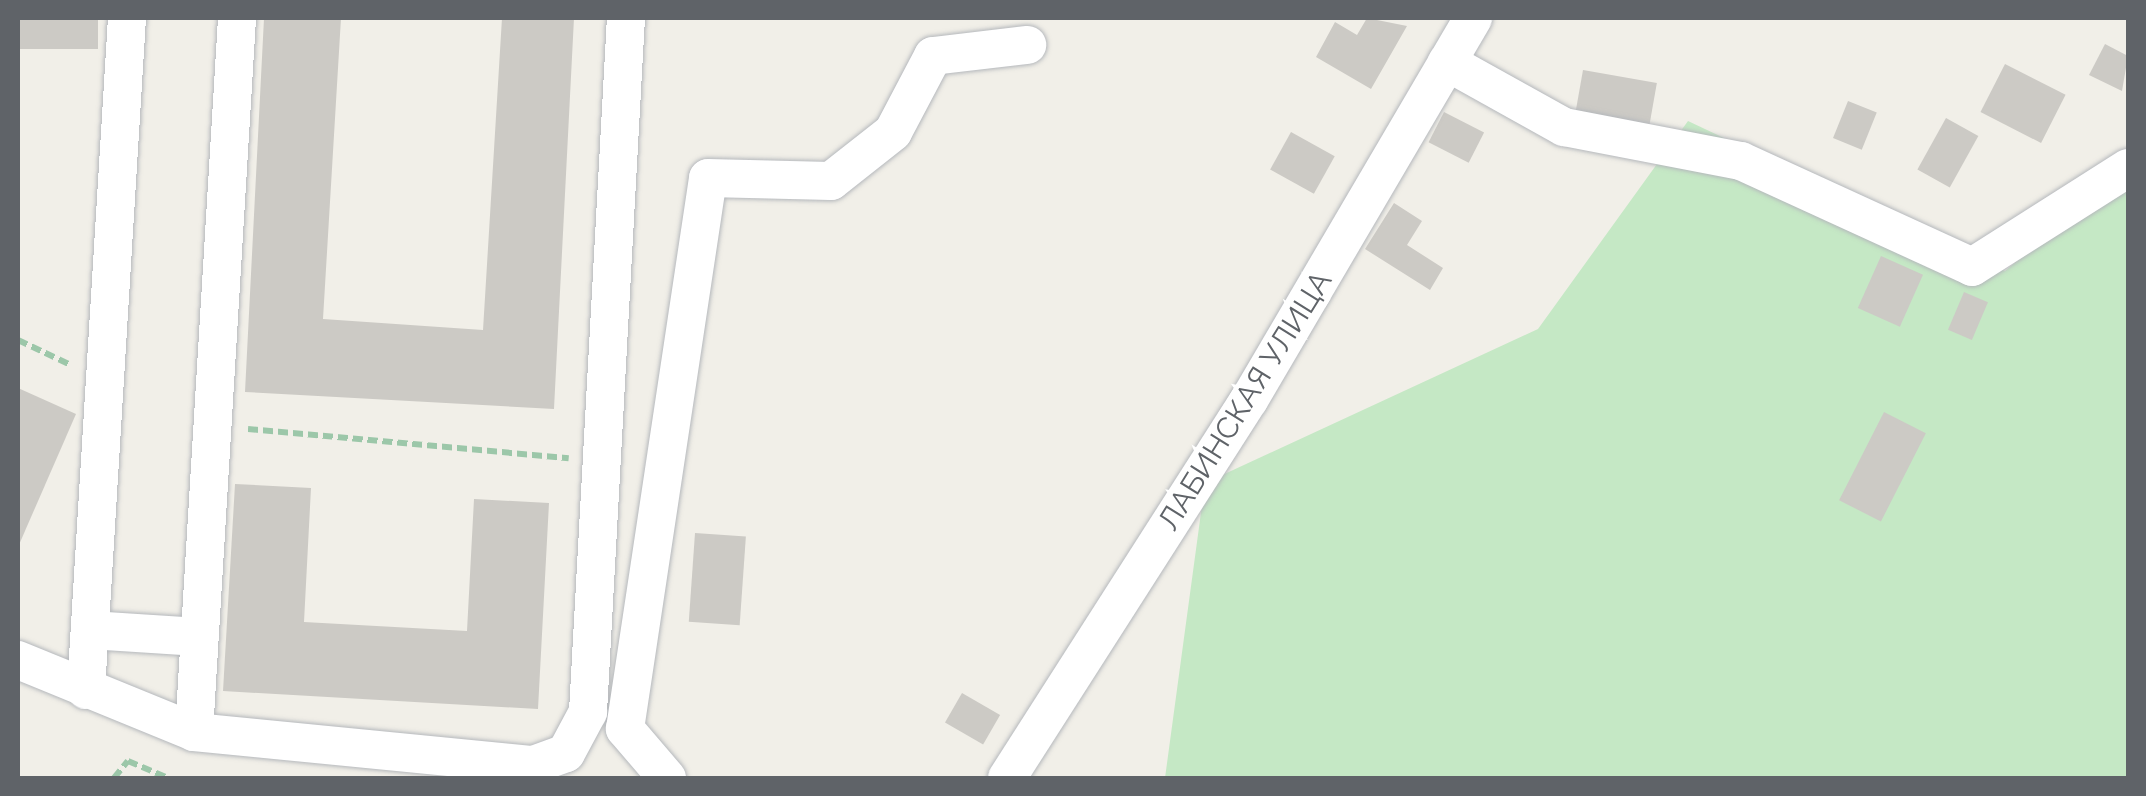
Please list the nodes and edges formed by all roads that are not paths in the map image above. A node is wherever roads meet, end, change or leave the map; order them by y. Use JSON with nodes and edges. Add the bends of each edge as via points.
{"nodes":[{"id":1,"x":127,"y":18,"type":"edge"},
{"id":2,"x":237,"y":18,"type":"edge"},
{"id":3,"x":626,"y":18,"type":"edge"},
{"id":4,"x":1474,"y":18,"type":"edge"},
{"id":5,"x":1027,"y":45,"type":"dead end"},
{"id":6,"x":1447,"y":62,"type":"junction"},
{"id":7,"x":2128,"y":168,"type":"edge"},
{"id":8,"x":90,"y":630,"type":"junction"},
{"id":9,"x":199,"y":637,"type":"junction"},
{"id":10,"x":18,"y":660,"type":"edge"},
{"id":11,"x":86,"y":690,"type":"junction"},
{"id":12,"x":194,"y":732,"type":"junction"},
{"id":13,"x":668,"y":778,"type":"edge"},
{"id":14,"x":1006,"y":778,"type":"edge"}],
"edges":[{"from":1,"to":8,"type":"street"},
{"from":2,"to":9,"type":"street"},
{"from":3,"to":12,"type":"street","via":[[588,712],[566,753],[533,765]]},
{"from":4,"to":6,"type":"street","name":"ЛАБИНСКАЯ УЛИЦА"},
{"from":5,"to":13,"type":"street","via":[[933,56],[894,132],[831,181],[708,178],[624,729]]},
{"from":6,"to":7,"type":"street","via":[[1564,127],[1741,162],[1972,267]]},
{"from":6,"to":14,"type":"street","name":"ЛАБИНСКАЯ УЛИЦА","via":[[1249,400]]},
{"from":8,"to":9,"type":"street"},
{"from":8,"to":11,"type":"street"},
{"from":9,"to":12,"type":"street"},
{"from":10,"to":11,"type":"street"},
{"from":11,"to":12,"type":"street"}]}
